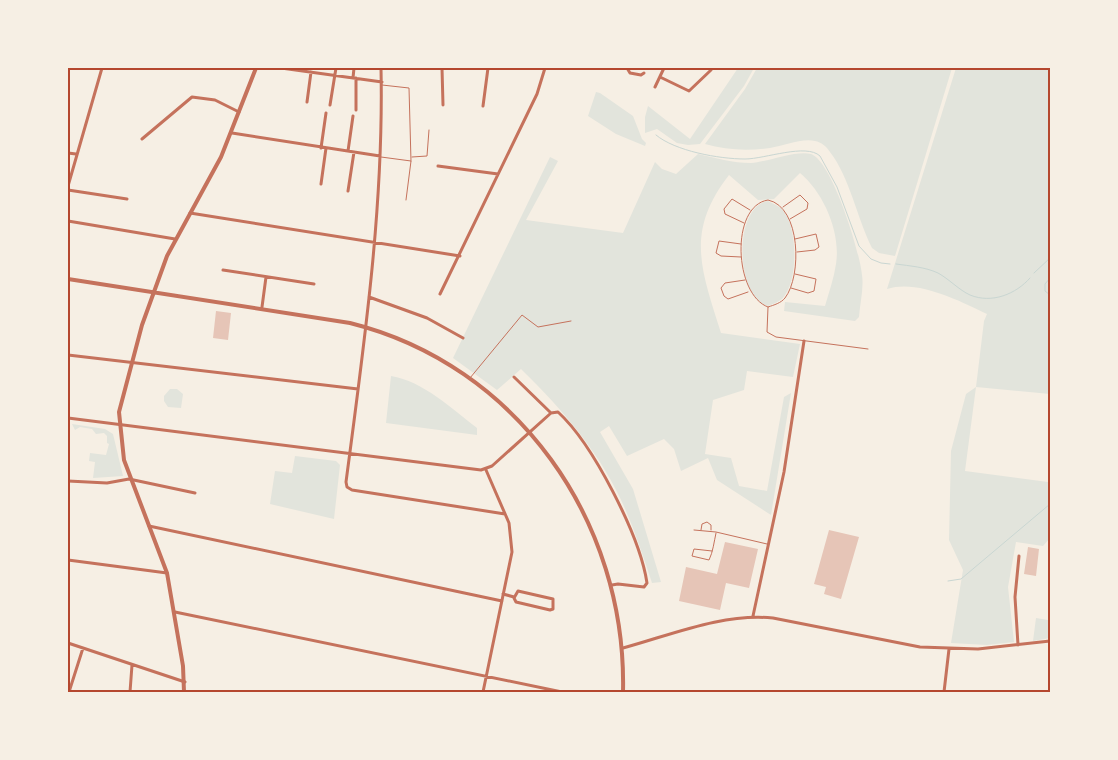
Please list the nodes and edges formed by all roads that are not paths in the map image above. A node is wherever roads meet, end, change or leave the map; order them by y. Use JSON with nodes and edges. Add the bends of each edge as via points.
{"nodes":[{"id":1,"x":102,"y":68,"type":"edge"},
{"id":2,"x":256,"y":68,"type":"edge"},
{"id":3,"x":281,"y":68,"type":"edge"},
{"id":4,"x":336,"y":68,"type":"edge"},
{"id":5,"x":354,"y":68,"type":"edge"},
{"id":6,"x":381,"y":68,"type":"edge"},
{"id":7,"x":442,"y":68,"type":"edge"},
{"id":8,"x":488,"y":68,"type":"edge"},
{"id":9,"x":545,"y":68,"type":"edge"},
{"id":10,"x":627,"y":68,"type":"edge"},
{"id":11,"x":664,"y":68,"type":"edge"},
{"id":12,"x":711,"y":70,"type":"dead end"},
{"id":13,"x":311,"y":72,"type":"junction"},
{"id":14,"x":644,"y":72,"type":"dead end"},
{"id":15,"x":335,"y":75,"type":"junction"},
{"id":16,"x":660,"y":77,"type":"junction"},
{"id":17,"x":355,"y":78,"type":"junction"},
{"id":18,"x":382,"y":84,"type":"junction"},
{"id":19,"x":655,"y":87,"type":"dead end"},
{"id":20,"x":307,"y":102,"type":"dead end"},
{"id":21,"x":330,"y":105,"type":"dead end"},
{"id":22,"x":443,"y":105,"type":"dead end"},
{"id":23,"x":484,"y":106,"type":"dead end"},
{"id":24,"x":356,"y":110,"type":"dead end"},
{"id":25,"x":240,"y":112,"type":"junction"},
{"id":26,"x":326,"y":113,"type":"dead end"},
{"id":27,"x":353,"y":116,"type":"dead end"},
{"id":28,"x":429,"y":130,"type":"dead end"},
{"id":29,"x":232,"y":133,"type":"junction"},
{"id":30,"x":142,"y":139,"type":"dead end"},
{"id":31,"x":323,"y":148,"type":"junction"},
{"id":32,"x":348,"y":151,"type":"junction"},
{"id":33,"x":68,"y":152,"type":"edge"},
{"id":34,"x":354,"y":152,"type":"junction"},
{"id":35,"x":76,"y":154,"type":"junction"},
{"id":36,"x":380,"y":156,"type":"junction"},
{"id":37,"x":411,"y":157,"type":"junction"},
{"id":38,"x":411,"y":161,"type":"junction"},
{"id":39,"x":438,"y":166,"type":"dead end"},
{"id":40,"x":498,"y":174,"type":"junction"},
{"id":41,"x":320,"y":184,"type":"dead end"},
{"id":42,"x":68,"y":186,"type":"edge"},
{"id":43,"x":68,"y":190,"type":"edge"},
{"id":44,"x":348,"y":190,"type":"dead end"},
{"id":45,"x":127,"y":198,"type":"dead end"},
{"id":46,"x":406,"y":200,"type":"dead end"},
{"id":47,"x":783,"y":207,"type":"junction"},
{"id":48,"x":751,"y":211,"type":"junction"},
{"id":49,"x":190,"y":213,"type":"junction"},
{"id":50,"x":790,"y":219,"type":"junction"},
{"id":51,"x":68,"y":221,"type":"edge"},
{"id":52,"x":745,"y":223,"type":"junction"},
{"id":53,"x":175,"y":239,"type":"junction"},
{"id":54,"x":795,"y":239,"type":"junction"},
{"id":55,"x":374,"y":242,"type":"junction"},
{"id":56,"x":742,"y":244,"type":"junction"},
{"id":57,"x":796,"y":252,"type":"junction"},
{"id":58,"x":460,"y":256,"type":"junction"},
{"id":59,"x":742,"y":257,"type":"junction"},
{"id":60,"x":223,"y":270,"type":"dead end"},
{"id":61,"x":794,"y":274,"type":"junction"},
{"id":62,"x":266,"y":277,"type":"junction"},
{"id":63,"x":68,"y":279,"type":"edge"},
{"id":64,"x":744,"y":280,"type":"junction"},
{"id":65,"x":314,"y":284,"type":"dead end"},
{"id":66,"x":791,"y":288,"type":"junction"},
{"id":67,"x":153,"y":292,"type":"junction"},
{"id":68,"x":749,"y":292,"type":"junction"},
{"id":69,"x":440,"y":294,"type":"dead end"},
{"id":70,"x":369,"y":297,"type":"junction"},
{"id":71,"x":262,"y":307,"type":"junction"},
{"id":72,"x":768,"y":307,"type":"junction"},
{"id":73,"x":571,"y":321,"type":"dead end"},
{"id":74,"x":367,"y":327,"type":"junction"},
{"id":75,"x":463,"y":338,"type":"dead end"},
{"id":76,"x":804,"y":340,"type":"junction"},
{"id":77,"x":868,"y":350,"type":"dead end"},
{"id":78,"x":68,"y":355,"type":"edge"},
{"id":79,"x":132,"y":362,"type":"junction"},
{"id":80,"x":514,"y":377,"type":"dead end"},
{"id":81,"x":470,"y":379,"type":"junction"},
{"id":82,"x":358,"y":389,"type":"junction"},
{"id":83,"x":551,"y":413,"type":"junction"},
{"id":84,"x":68,"y":418,"type":"edge"},
{"id":85,"x":119,"y":425,"type":"junction"},
{"id":86,"x":529,"y":432,"type":"junction"},
{"id":87,"x":350,"y":454,"type":"junction"},
{"id":88,"x":486,"y":470,"type":"junction"},
{"id":89,"x":129,"y":479,"type":"junction"},
{"id":90,"x":68,"y":481,"type":"edge"},
{"id":91,"x":195,"y":493,"type":"dead end"},
{"id":92,"x":505,"y":514,"type":"junction"},
{"id":93,"x":149,"y":526,"type":"junction"},
{"id":94,"x":694,"y":530,"type":"dead end"},
{"id":95,"x":701,"y":530,"type":"junction"},
{"id":96,"x":711,"y":531,"type":"junction"},
{"id":97,"x":716,"y":532,"type":"junction"},
{"id":98,"x":768,"y":544,"type":"junction"},
{"id":99,"x":712,"y":551,"type":"junction"},
{"id":100,"x":1019,"y":556,"type":"dead end"},
{"id":101,"x":68,"y":560,"type":"edge"},
{"id":102,"x":167,"y":572,"type":"junction"},
{"id":103,"x":612,"y":585,"type":"junction"},
{"id":104,"x":503,"y":594,"type":"junction"},
{"id":105,"x":514,"y":597,"type":"junction"},
{"id":106,"x":502,"y":601,"type":"junction"},
{"id":107,"x":175,"y":612,"type":"junction"},
{"id":108,"x":753,"y":616,"type":"junction"},
{"id":109,"x":1050,"y":640,"type":"edge"},
{"id":110,"x":68,"y":643,"type":"edge"},
{"id":111,"x":1018,"y":645,"type":"junction"},
{"id":112,"x":83,"y":648,"type":"junction"},
{"id":113,"x":623,"y":648,"type":"junction"},
{"id":114,"x":949,"y":649,"type":"junction"},
{"id":115,"x":132,"y":666,"type":"junction"},
{"id":116,"x":486,"y":677,"type":"junction"},
{"id":117,"x":184,"y":682,"type":"junction"},
{"id":118,"x":69,"y":692,"type":"edge"},
{"id":119,"x":130,"y":692,"type":"edge"},
{"id":120,"x":184,"y":692,"type":"edge"},
{"id":121,"x":483,"y":692,"type":"edge"},
{"id":122,"x":562,"y":692,"type":"edge"},
{"id":123,"x":623,"y":692,"type":"edge"},
{"id":124,"x":944,"y":692,"type":"edge"}],
"edges":[{"from":1,"to":35,"type":"street"},
{"from":2,"to":25,"type":"street"},
{"from":3,"to":13,"type":"street"},
{"from":4,"to":15,"type":"street"},
{"from":5,"to":17,"type":"street"},
{"from":6,"to":18,"type":"street"},
{"from":7,"to":22,"type":"street"},
{"from":8,"to":23,"type":"street"},
{"from":9,"to":40,"type":"street","via":[[537,94]]},
{"from":10,"to":14,"type":"street","via":[[630,73],[641,75]]},
{"from":11,"to":16,"type":"street"},
{"from":12,"to":16,"type":"street","via":[[688,91]]},
{"from":13,"to":15,"type":"street"},
{"from":13,"to":20,"type":"street"},
{"from":15,"to":17,"type":"street"},
{"from":15,"to":21,"type":"street"},
{"from":16,"to":19,"type":"street"},
{"from":17,"to":18,"type":"street"},
{"from":17,"to":24,"type":"street"},
{"from":18,"to":36,"type":"street"},
{"from":18,"to":37,"type":"lane","via":[[409,88]]},
{"from":25,"to":29,"type":"street"},
{"from":25,"to":30,"type":"street","via":[[215,100],[192,97]]},
{"from":26,"to":31,"type":"street"},
{"from":27,"to":32,"type":"street"},
{"from":28,"to":37,"type":"lane","via":[[427,156]]},
{"from":29,"to":31,"type":"street"},
{"from":29,"to":49,"type":"street"},
{"from":31,"to":32,"type":"street"},
{"from":31,"to":41,"type":"street"},
{"from":32,"to":34,"type":"street"},
{"from":33,"to":35,"type":"street"},
{"from":34,"to":36,"type":"street"},
{"from":34,"to":44,"type":"street"},
{"from":35,"to":42,"type":"street"},
{"from":36,"to":38,"type":"lane"},
{"from":36,"to":55,"type":"street"},
{"from":37,"to":38,"type":"lane"},
{"from":38,"to":46,"type":"lane"},
{"from":39,"to":40,"type":"street"},
{"from":40,"to":58,"type":"street"},
{"from":43,"to":45,"type":"street"},
{"from":47,"to":48,"type":"lane","via":[[768,200]]},
{"from":47,"to":50,"type":"lane"},
{"from":47,"to":50,"type":"lane","via":[[800,195],[808,203],[807,209]]},
{"from":48,"to":52,"type":"lane"},
{"from":48,"to":52,"type":"lane","via":[[732,199],[724,209],[725,214]]},
{"from":49,"to":53,"type":"street"},
{"from":49,"to":55,"type":"street"},
{"from":50,"to":54,"type":"lane"},
{"from":51,"to":53,"type":"street"},
{"from":52,"to":56,"type":"lane"},
{"from":53,"to":67,"type":"street"},
{"from":54,"to":57,"type":"lane"},
{"from":54,"to":57,"type":"lane","via":[[816,234],[820,247]]},
{"from":55,"to":58,"type":"street"},
{"from":55,"to":70,"type":"street"},
{"from":56,"to":59,"type":"lane"},
{"from":56,"to":59,"type":"lane","via":[[719,241],[716,253]]},
{"from":57,"to":61,"type":"lane"},
{"from":58,"to":69,"type":"street"},
{"from":59,"to":64,"type":"lane"},
{"from":60,"to":62,"type":"street"},
{"from":61,"to":66,"type":"lane"},
{"from":61,"to":66,"type":"lane","via":[[816,279],[814,291],[808,293]]},
{"from":62,"to":65,"type":"street"},
{"from":62,"to":71,"type":"street"},
{"from":63,"to":67,"type":"street"},
{"from":64,"to":68,"type":"lane"},
{"from":64,"to":68,"type":"lane","via":[[723,285],[724,296],[728,299]]},
{"from":66,"to":72,"type":"lane","via":[[784,299]]},
{"from":67,"to":71,"type":"street"},
{"from":67,"to":79,"type":"street"},
{"from":68,"to":72,"type":"lane","via":[[760,304]]},
{"from":70,"to":74,"type":"street"},
{"from":70,"to":75,"type":"street","via":[[421,315]]},
{"from":71,"to":74,"type":"street"},
{"from":72,"to":76,"type":"lane","via":[[766,327],[770,336]]},
{"from":73,"to":81,"type":"lane","via":[[538,327],[522,315]]},
{"from":74,"to":81,"type":"street","via":[[420,349]]},
{"from":74,"to":82,"type":"street"},
{"from":76,"to":77,"type":"lane"},
{"from":76,"to":98,"type":"street","via":[[787,454]]},
{"from":78,"to":79,"type":"street"},
{"from":79,"to":82,"type":"street"},
{"from":79,"to":85,"type":"street","via":[[120,405]]},
{"from":80,"to":83,"type":"street"},
{"from":81,"to":86,"type":"street"},
{"from":82,"to":87,"type":"street"},
{"from":83,"to":86,"type":"street"},
{"from":83,"to":103,"type":"street","via":[[561,414],[604,475],[636,546],[646,586]]},
{"from":84,"to":85,"type":"street"},
{"from":85,"to":87,"type":"street"},
{"from":85,"to":89,"type":"street"},
{"from":86,"to":88,"type":"street"},
{"from":86,"to":103,"type":"street","via":[[579,504],[603,555]]},
{"from":87,"to":88,"type":"street"},
{"from":87,"to":92,"type":"street","via":[[346,482],[352,490]]},
{"from":88,"to":92,"type":"street"},
{"from":89,"to":90,"type":"street","via":[[107,483]]},
{"from":89,"to":91,"type":"street"},
{"from":89,"to":93,"type":"street"},
{"from":92,"to":104,"type":"street","via":[[512,552]]},
{"from":93,"to":102,"type":"street"},
{"from":93,"to":106,"type":"street"},
{"from":94,"to":95,"type":"lane"},
{"from":95,"to":96,"type":"lane"},
{"from":95,"to":96,"type":"lane","via":[[702,524],[707,522]]},
{"from":96,"to":97,"type":"lane"},
{"from":97,"to":98,"type":"lane"},
{"from":97,"to":99,"type":"lane"},
{"from":98,"to":108,"type":"street"},
{"from":99,"to":99,"type":"lane","via":[[709,560],[692,556],[694,549]]},
{"from":100,"to":111,"type":"street","via":[[1015,598]]},
{"from":101,"to":102,"type":"street"},
{"from":102,"to":107,"type":"street"},
{"from":103,"to":113,"type":"street"},
{"from":104,"to":105,"type":"street"},
{"from":104,"to":106,"type":"street"},
{"from":105,"to":105,"type":"street","via":[[519,591],[552,598],[554,609],[517,603]]},
{"from":106,"to":116,"type":"street"},
{"from":107,"to":116,"type":"street"},
{"from":107,"to":117,"type":"street"},
{"from":108,"to":113,"type":"street","via":[[720,621]]},
{"from":108,"to":114,"type":"street","via":[[893,643]]},
{"from":109,"to":111,"type":"street"},
{"from":110,"to":112,"type":"street"},
{"from":111,"to":114,"type":"street"},
{"from":112,"to":115,"type":"street"},
{"from":112,"to":118,"type":"street"},
{"from":113,"to":123,"type":"street"},
{"from":114,"to":124,"type":"street"},
{"from":115,"to":117,"type":"street"},
{"from":115,"to":119,"type":"street"},
{"from":116,"to":121,"type":"street"},
{"from":116,"to":122,"type":"street"},
{"from":117,"to":120,"type":"street"}]}
